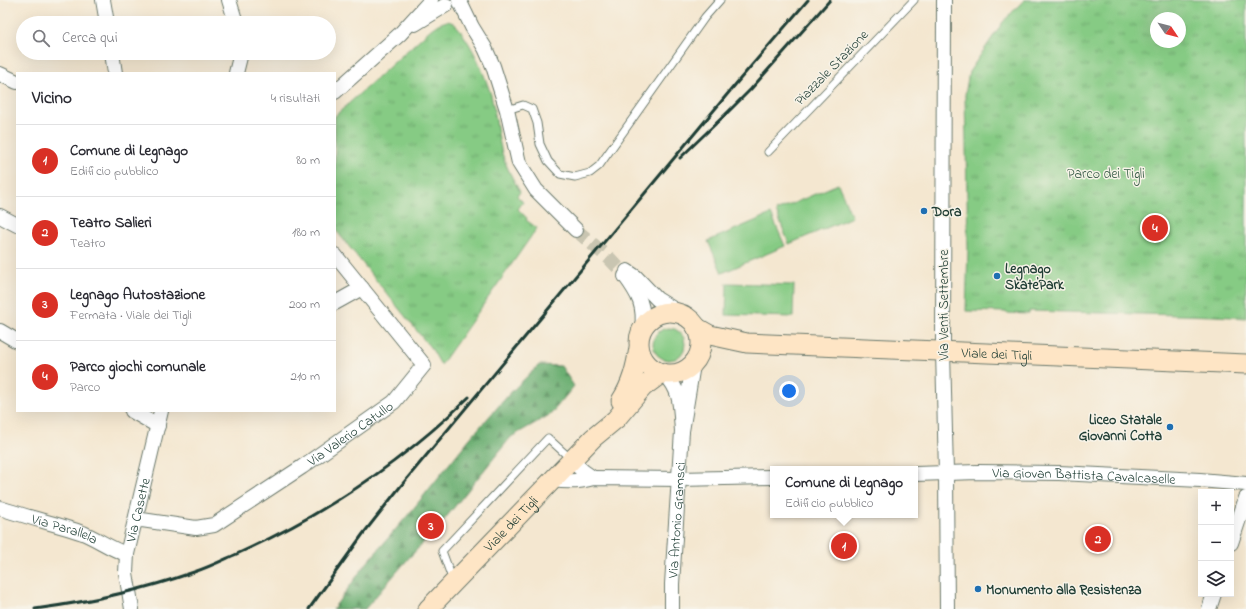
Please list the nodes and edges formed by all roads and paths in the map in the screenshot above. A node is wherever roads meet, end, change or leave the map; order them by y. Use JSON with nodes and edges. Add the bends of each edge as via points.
{"nodes":[{"id":1,"x":229,"y":0,"type":"edge"},
{"id":2,"x":431,"y":0,"type":"edge"},
{"id":3,"x":720,"y":0,"type":"edge"},
{"id":4,"x":914,"y":0,"type":"edge"},
{"id":5,"x":944,"y":0,"type":"edge"},
{"id":6,"x":101,"y":2,"type":"edge"},
{"id":7,"x":450,"y":2,"type":"edge"},
{"id":8,"x":105,"y":16,"type":"edge"},
{"id":9,"x":234,"y":16,"type":"edge"},
{"id":10,"x":400,"y":34,"type":"junction"},
{"id":11,"x":113,"y":60,"type":"edge"},
{"id":12,"x":239,"y":60,"type":"edge"},
{"id":13,"x":115,"y":72,"type":"edge"},
{"id":14,"x":236,"y":72,"type":"edge"},
{"id":15,"x":0,"y":74,"type":"edge"},
{"id":16,"x":16,"y":82,"type":"edge"},
{"id":17,"x":336,"y":91,"type":"edge"},
{"id":18,"x":507,"y":110,"type":"junction"},
{"id":19,"x":768,"y":152,"type":"dead end"},
{"id":20,"x":0,"y":216,"type":"edge"},
{"id":21,"x":16,"y":224,"type":"edge"},
{"id":22,"x":576,"y":230,"type":"tunnel mouth"},
{"id":23,"x":336,"y":256,"type":"edge"},
{"id":24,"x":362,"y":288,"type":"junction"},
{"id":25,"x":336,"y":302,"type":"edge"},
{"id":26,"x":689,"y":321,"type":"junction"},
{"id":27,"x":642,"y":329,"type":"junction"},
{"id":28,"x":0,"y":331,"type":"edge"},
{"id":29,"x":16,"y":340,"type":"edge"},
{"id":30,"x":747,"y":343,"type":"junction"},
{"id":31,"x":639,"y":348,"type":"junction"},
{"id":32,"x":943,"y":351,"type":"junction"},
{"id":33,"x":696,"y":358,"type":"junction"},
{"id":34,"x":1246,"y":364,"type":"edge"},
{"id":35,"x":663,"y":373,"type":"junction"},
{"id":36,"x":134,"y":412,"type":"edge"},
{"id":37,"x":161,"y":412,"type":"edge"},
{"id":38,"x":158,"y":426,"type":"junction"},
{"id":39,"x":682,"y":431,"type":"junction"},
{"id":40,"x":593,"y":438,"type":"junction"},
{"id":41,"x":572,"y":460,"type":"junction"},
{"id":42,"x":946,"y":473,"type":"junction"},
{"id":43,"x":918,"y":474,"type":"edge"},
{"id":44,"x":770,"y":477,"type":"edge"},
{"id":45,"x":593,"y":478,"type":"junction"},
{"id":46,"x":680,"y":479,"type":"junction"},
{"id":47,"x":553,"y":480,"type":"junction"},
{"id":48,"x":1246,"y":484,"type":"edge"},
{"id":49,"x":1246,"y":498,"type":"edge"},
{"id":50,"x":0,"y":508,"type":"edge"},
{"id":51,"x":135,"y":521,"type":"junction"},
{"id":52,"x":1234,"y":533,"type":"edge"},
{"id":53,"x":127,"y":554,"type":"junction"},
{"id":54,"x":454,"y":582,"type":"junction"},
{"id":55,"x":1213,"y":597,"type":"edge"},
{"id":56,"x":132,"y":609,"type":"edge"},
{"id":57,"x":428,"y":609,"type":"edge"},
{"id":58,"x":672,"y":609,"type":"edge"},
{"id":59,"x":947,"y":609,"type":"edge"},
{"id":60,"x":1209,"y":609,"type":"edge"}],
"edges":[{"from":1,"to":9,"type":"street"},
{"from":2,"to":10,"type":"street"},
{"from":3,"to":18,"type":"lane","via":[[704,17],[599,166],[590,173],[575,176],[560,174],[548,161],[540,144],[532,110],[524,105]]},
{"from":4,"to":19,"type":"lane","name":"Piazzale Stazione"},
{"from":5,"to":32,"type":"street","name":"Via Venti Settembre"},
{"from":6,"to":8,"type":"street"},
{"from":7,"to":10,"type":"street"},
{"from":7,"to":18,"type":"street","via":[[485,48]]},
{"from":10,"to":17,"type":"street"},
{"from":11,"to":13,"type":"street"},
{"from":12,"to":14,"type":"street"},
{"from":15,"to":16,"type":"street"},
{"from":18,"to":22,"type":"street","via":[[519,163],[536,190]]},
{"from":20,"to":21,"type":"street"},
{"from":23,"to":24,"type":"street","name":"Via Valerio Catullo"},
{"from":24,"to":25,"type":"street"},
{"from":24,"to":51,"type":"street","name":"Via Valerio Catullo","via":[[424,365],[394,402],[214,525],[196,528]]},
{"from":26,"to":27,"type":"street","name":"Viale dei Tigli","via":[[670,312],[651,319]]},
{"from":26,"to":27,"type":"street","via":[[657,299],[636,277],[626,272],[640,297],[644,314]]},
{"from":26,"to":30,"type":"street","name":"Viale dei Tigli","via":[[710,335]]},
{"from":26,"to":33,"type":"street","via":[[699,336],[700,344]]},
{"from":27,"to":31,"type":"street","name":"Viale dei Tigli"},
{"from":28,"to":29,"type":"street"},
{"from":30,"to":32,"type":"street","name":"Viale dei Tigli"},
{"from":30,"to":33,"type":"street","name":"Viale dei Tigli","via":[[713,350]]},
{"from":31,"to":35,"type":"street","via":[[650,367]]},
{"from":31,"to":40,"type":"street","name":"Viale dei Tigli","via":[[634,376],[627,392]]},
{"from":32,"to":34,"type":"street","name":"Viale dei Tigli"},
{"from":32,"to":42,"type":"street","name":"Via Venti Settembre"},
{"from":33,"to":35,"type":"street","name":"Viale dei Tigli","via":[[681,372]]},
{"from":33,"to":39,"type":"street","name":"Via Antonio Gramsci"},
{"from":35,"to":39,"type":"street","name":"Via Antonio Gramsci","via":[[678,394]]},
{"from":35,"to":40,"type":"street","name":"Viale dei Tigli","via":[[643,387],[616,419]]},
{"from":36,"to":38,"type":"street"},
{"from":37,"to":38,"type":"street","name":"Via Casette"},
{"from":38,"to":51,"type":"street","name":"Via Casette"},
{"from":39,"to":46,"type":"street","name":"Via Antonio Gramsci"},
{"from":40,"to":41,"type":"street","name":"Viale dei Tigli"},
{"from":41,"to":45,"type":"street"},
{"from":41,"to":47,"type":"street","name":"Viale dei Tigli"},
{"from":41,"to":54,"type":"lane","via":[[548,438],[442,551]]},
{"from":42,"to":43,"type":"street","name":"Via Giovan Battista Cavalcaselle"},
{"from":42,"to":48,"type":"street","name":"Via Giovan Battista Cavalcaselle","via":[[1060,473]]},
{"from":42,"to":59,"type":"street","name":"Via Venti Settembre"},
{"from":44,"to":46,"type":"street"},
{"from":45,"to":46,"type":"street"},
{"from":45,"to":47,"type":"street","via":[[583,481]]},
{"from":46,"to":58,"type":"street","name":"Via Antonio Gramsci"},
{"from":47,"to":54,"type":"street","name":"Viale dei Tigli"},
{"from":49,"to":52,"type":"street"},
{"from":50,"to":53,"type":"street","name":"Via Parallela","via":[[84,534]]},
{"from":51,"to":53,"type":"street","name":"Via Casette"},
{"from":53,"to":56,"type":"street","name":"Via Casette","via":[[126,573]]},
{"from":54,"to":57,"type":"street","name":"Viale dei Tigli"},
{"from":55,"to":60,"type":"street"}]}
